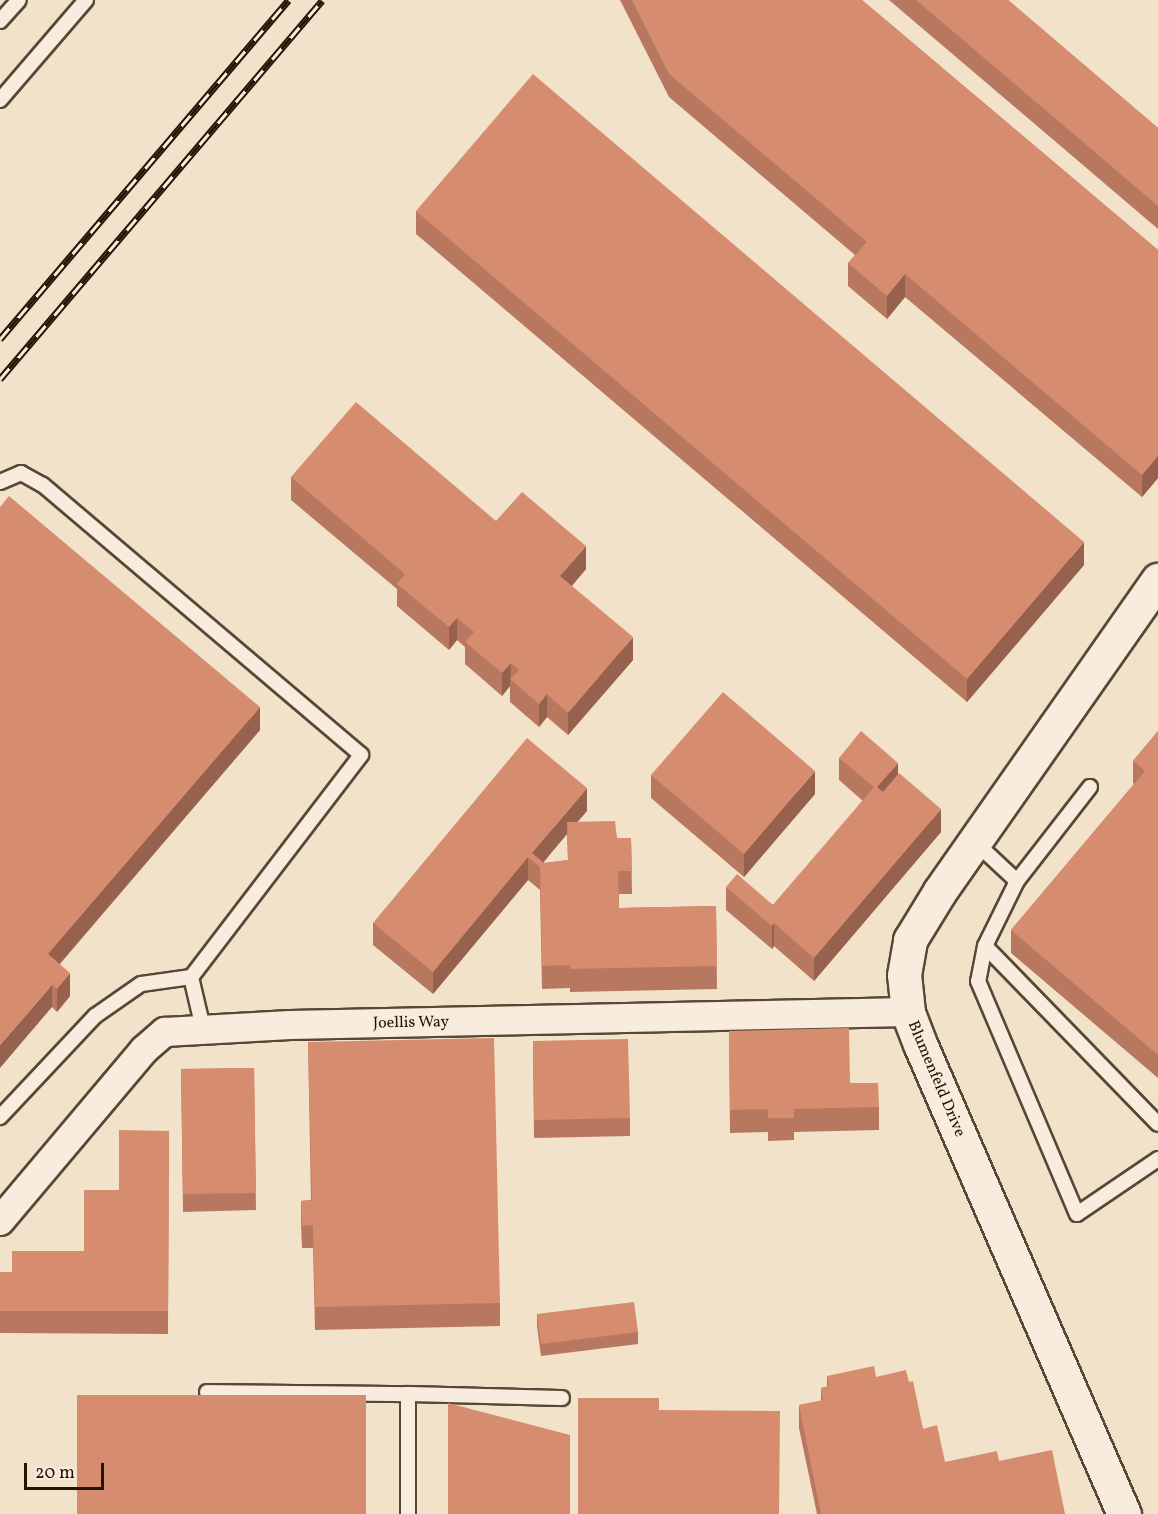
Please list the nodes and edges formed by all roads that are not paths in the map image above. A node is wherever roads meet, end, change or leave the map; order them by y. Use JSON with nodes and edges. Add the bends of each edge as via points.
{"nodes":[{"id":1,"x":19,"y":0,"type":"edge"},
{"id":2,"x":86,"y":0,"type":"edge"},
{"id":3,"x":0,"y":21,"type":"edge"},
{"id":4,"x":0,"y":100,"type":"edge"},
{"id":5,"x":0,"y":482,"type":"edge"},
{"id":6,"x":1158,"y":580,"type":"edge"},
{"id":7,"x":1090,"y":787,"type":"dead end"},
{"id":8,"x":975,"y":842,"type":"junction"},
{"id":9,"x":1017,"y":880,"type":"junction"},
{"id":10,"x":985,"y":946,"type":"junction"},
{"id":11,"x":191,"y":977,"type":"junction"},
{"id":12,"x":909,"y":1012,"type":"junction"},
{"id":13,"x":203,"y":1028,"type":"junction"},
{"id":14,"x":0,"y":1117,"type":"edge"},
{"id":15,"x":1158,"y":1124,"type":"edge"},
{"id":16,"x":1158,"y":1159,"type":"edge"},
{"id":17,"x":3,"y":1211,"type":"edge"},
{"id":18,"x":207,"y":1392,"type":"edge"},
{"id":19,"x":408,"y":1394,"type":"junction"},
{"id":20,"x":562,"y":1398,"type":"dead end"},
{"id":21,"x":408,"y":1514,"type":"edge"},
{"id":22,"x":1124,"y":1514,"type":"edge"}],
"edges":[{"from":1,"to":3,"type":"lane"},
{"from":2,"to":4,"type":"lane"},
{"from":5,"to":11,"type":"lane","via":[[21,473],[43,485],[362,755]]},
{"from":6,"to":8,"type":"street","name":"Blumenfeld Drive"},
{"from":7,"to":9,"type":"lane"},
{"from":8,"to":9,"type":"lane"},
{"from":8,"to":12,"type":"street","name":"Blumenfeld Drive","via":[[910,940],[904,975]]},
{"from":9,"to":10,"type":"lane"},
{"from":10,"to":15,"type":"lane"},
{"from":10,"to":16,"type":"lane","via":[[978,981],[1077,1214]]},
{"from":11,"to":13,"type":"lane"},
{"from":11,"to":14,"type":"lane","via":[[141,984],[95,1016]]},
{"from":12,"to":13,"type":"street","name":"Joellis Way"},
{"from":12,"to":22,"type":"street","name":"Blumenfeld Drive"},
{"from":13,"to":17,"type":"street","name":"Joellis Way","via":[[165,1032],[153,1039]]},
{"from":18,"to":19,"type":"lane"},
{"from":19,"to":20,"type":"lane"},
{"from":19,"to":21,"type":"lane"}]}
